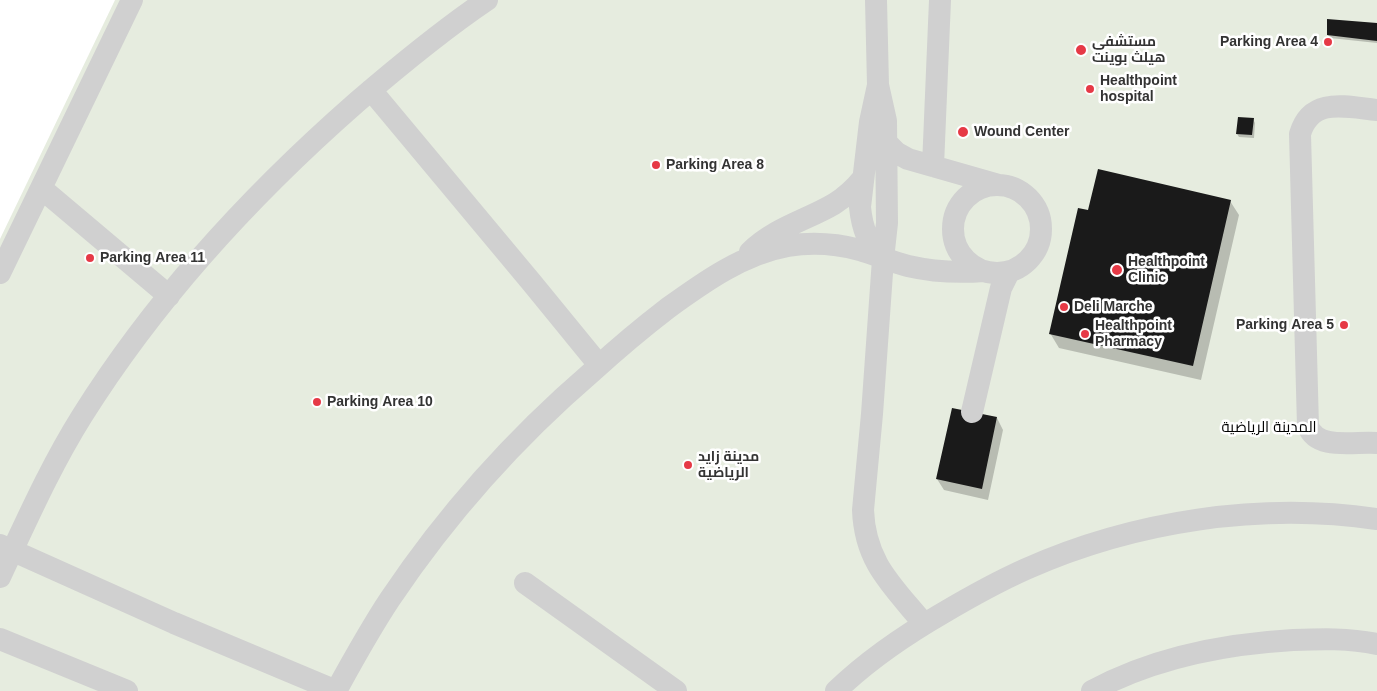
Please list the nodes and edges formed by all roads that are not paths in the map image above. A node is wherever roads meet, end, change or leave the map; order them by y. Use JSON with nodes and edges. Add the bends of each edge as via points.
{"nodes":[{"id":1,"x":132,"y":0,"type":"edge"},
{"id":2,"x":487,"y":0,"type":"edge"},
{"id":3,"x":876,"y":0,"type":"edge"},
{"id":4,"x":940,"y":0,"type":"edge"},
{"id":5,"x":878,"y":85,"type":"junction"},
{"id":6,"x":371,"y":90,"type":"junction"},
{"id":7,"x":1377,"y":110,"type":"edge"},
{"id":8,"x":887,"y":143,"type":"junction"},
{"id":9,"x":933,"y":166,"type":"junction"},
{"id":10,"x":863,"y":178,"type":"junction"},
{"id":11,"x":1002,"y":186,"type":"junction"},
{"id":12,"x":41,"y":188,"type":"junction"},
{"id":13,"x":883,"y":259,"type":"junction"},
{"id":14,"x":743,"y":260,"type":"junction"},
{"id":15,"x":995,"y":272,"type":"junction"},
{"id":16,"x":0,"y":273,"type":"edge"},
{"id":17,"x":169,"y":296,"type":"junction"},
{"id":18,"x":599,"y":365,"type":"junction"},
{"id":19,"x":967,"y":410,"type":"dead end"},
{"id":20,"x":1377,"y":443,"type":"edge"},
{"id":21,"x":1377,"y":519,"type":"edge"},
{"id":22,"x":6,"y":548,"type":"edge"},
{"id":23,"x":0,"y":577,"type":"edge"},
{"id":24,"x":525,"y":583,"type":"dead end"},
{"id":25,"x":924,"y":624,"type":"junction"},
{"id":26,"x":0,"y":639,"type":"edge"},
{"id":27,"x":1377,"y":644,"type":"edge"},
{"id":28,"x":127,"y":691,"type":"edge"},
{"id":29,"x":336,"y":691,"type":"edge"},
{"id":30,"x":676,"y":691,"type":"edge"},
{"id":31,"x":836,"y":691,"type":"edge"},
{"id":32,"x":1092,"y":691,"type":"edge"}],
"edges":[{"from":1,"to":12,"type":"lane"},
{"from":2,"to":6,"type":"lane"},
{"from":3,"to":5,"type":"lane"},
{"from":4,"to":9,"type":"lane"},
{"from":5,"to":8,"type":"lane"},
{"from":5,"to":10,"type":"lane"},
{"from":6,"to":17,"type":"lane","via":[[265,188]]},
{"from":6,"to":18,"type":"lane"},
{"from":7,"to":20,"type":"lane","via":[[1322,107],[1306,119],[1300,134],[1308,426],[1313,436],[1324,442]]},
{"from":8,"to":9,"type":"lane","via":[[908,159]]},
{"from":8,"to":13,"type":"lane","via":[[888,217]]},
{"from":9,"to":11,"type":"lane"},
{"from":10,"to":13,"type":"lane","via":[[860,207],[863,228],[872,248]]},
{"from":10,"to":14,"type":"lane","via":[[836,203],[773,234]]},
{"from":11,"to":15,"type":"lane","via":[[1015,189],[1035,207],[1041,233],[1038,246],[1021,266]]},
{"from":11,"to":15,"type":"lane","via":[[977,190],[958,208],[954,220],[956,246],[963,257],[972,266]]},
{"from":12,"to":16,"type":"lane"},
{"from":12,"to":17,"type":"lane"},
{"from":13,"to":14,"type":"lane","via":[[842,246],[804,244],[786,246]]},
{"from":13,"to":15,"type":"lane","via":[[924,270]]},
{"from":13,"to":25,"type":"lane","via":[[863,524],[876,563]]},
{"from":14,"to":18,"type":"lane","via":[[661,314]]},
{"from":15,"to":19,"type":"lane"},
{"from":17,"to":22,"type":"lane","via":[[81,417]]},
{"from":18,"to":29,"type":"lane","via":[[521,437],[451,515],[389,600]]},
{"from":21,"to":25,"type":"lane","via":[[1307,513],[1251,515],[1194,520],[1136,532],[1080,548],[1026,569]]},
{"from":22,"to":23,"type":"lane"},
{"from":22,"to":29,"type":"lane"},
{"from":24,"to":30,"type":"lane"},
{"from":25,"to":31,"type":"lane"},
{"from":26,"to":28,"type":"lane"},
{"from":27,"to":32,"type":"lane","via":[[1317,639],[1241,644],[1149,667]]}]}
